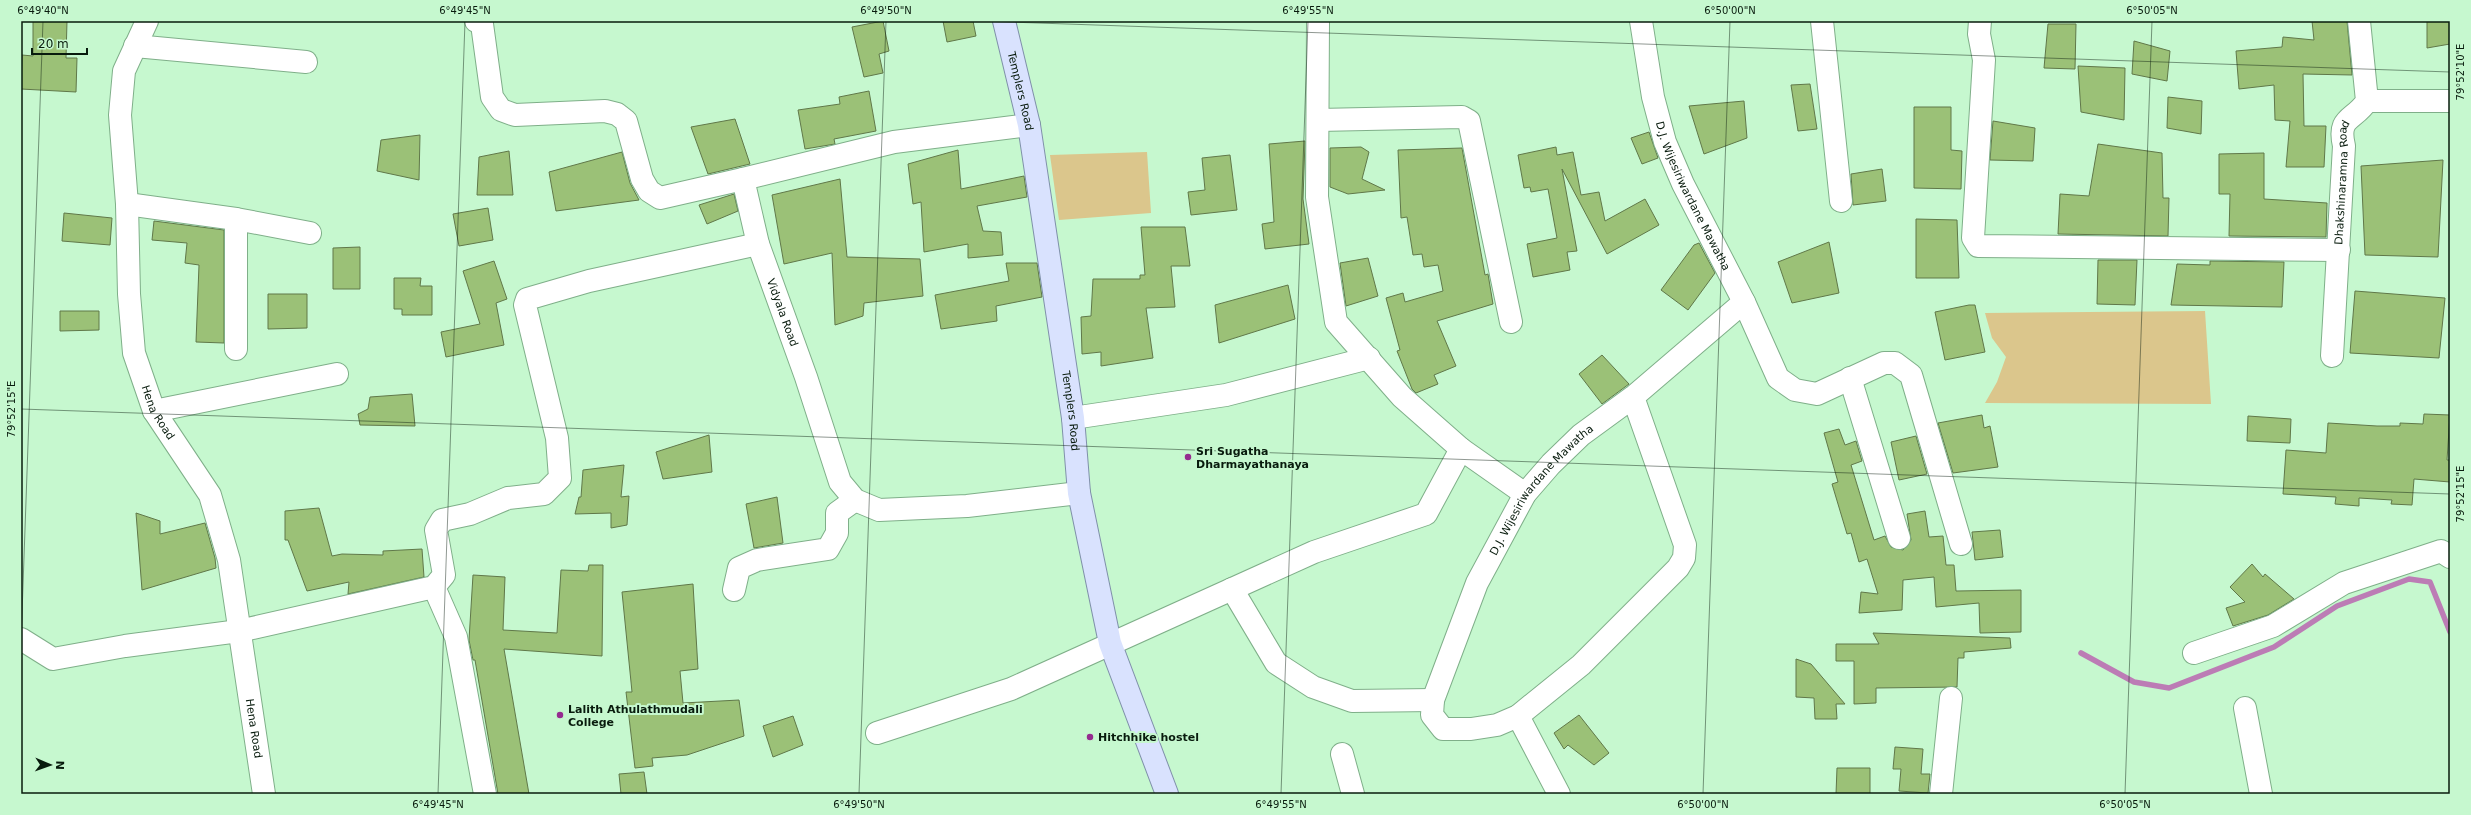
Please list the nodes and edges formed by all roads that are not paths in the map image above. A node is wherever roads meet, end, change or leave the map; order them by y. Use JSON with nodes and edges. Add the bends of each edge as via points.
{"nodes":[{"id":1,"x":147,"y":21,"type":"edge"},
{"id":2,"x":476,"y":21,"type":"edge"},
{"id":3,"x":1004,"y":21,"type":"edge"},
{"id":4,"x":1318,"y":21,"type":"edge"},
{"id":5,"x":1641,"y":21,"type":"edge"},
{"id":6,"x":1822,"y":21,"type":"edge"},
{"id":7,"x":1980,"y":21,"type":"edge"},
{"id":8,"x":2359,"y":21,"type":"edge"},
{"id":9,"x":135,"y":46,"type":"junction"},
{"id":10,"x":306,"y":62,"type":"dead end"},
{"id":11,"x":2367,"y":101,"type":"junction"},
{"id":12,"x":2450,"y":101,"type":"edge"},
{"id":13,"x":1318,"y":120,"type":"junction"},
{"id":14,"x":1029,"y":125,"type":"junction"},
{"id":15,"x":743,"y":179,"type":"junction"},
{"id":16,"x":1841,"y":201,"type":"dead end"},
{"id":17,"x":127,"y":204,"type":"junction"},
{"id":18,"x":236,"y":219,"type":"junction"},
{"id":19,"x":310,"y":233,"type":"dead end"},
{"id":20,"x":758,"y":244,"type":"junction"},
{"id":21,"x":2339,"y":250,"type":"junction"},
{"id":22,"x":1744,"y":302,"type":"junction"},
{"id":23,"x":1511,"y":322,"type":"dead end"},
{"id":24,"x":236,"y":349,"type":"dead end"},
{"id":25,"x":2332,"y":356,"type":"dead end"},
{"id":26,"x":1369,"y":358,"type":"junction"},
{"id":27,"x":338,"y":374,"type":"dead end"},
{"id":28,"x":1850,"y":378,"type":"junction"},
{"id":29,"x":1633,"y":397,"type":"junction"},
{"id":30,"x":154,"y":411,"type":"junction"},
{"id":31,"x":1073,"y":418,"type":"junction"},
{"id":32,"x":1461,"y":449,"type":"junction"},
{"id":33,"x":1079,"y":493,"type":"junction"},
{"id":34,"x":1526,"y":494,"type":"junction"},
{"id":35,"x":855,"y":500,"type":"junction"},
{"id":36,"x":1899,"y":538,"type":"dead end"},
{"id":37,"x":1960,"y":544,"type":"dead end"},
{"id":38,"x":2450,"y":557,"type":"edge"},
{"id":39,"x":434,"y":587,"type":"junction"},
{"id":40,"x":1232,"y":589,"type":"junction"},
{"id":41,"x":734,"y":590,"type":"dead end"},
{"id":42,"x":239,"y":631,"type":"junction"},
{"id":43,"x":21,"y":639,"type":"edge"},
{"id":44,"x":1110,"y":643,"type":"junction"},
{"id":45,"x":2194,"y":652,"type":"dead end"},
{"id":46,"x":1951,"y":698,"type":"dead end"},
{"id":47,"x":1433,"y":700,"type":"junction"},
{"id":48,"x":2245,"y":708,"type":"dead end"},
{"id":49,"x":1518,"y":716,"type":"junction"},
{"id":50,"x":878,"y":733,"type":"dead end"},
{"id":51,"x":1342,"y":754,"type":"dead end"},
{"id":52,"x":264,"y":794,"type":"edge"},
{"id":53,"x":485,"y":794,"type":"edge"},
{"id":54,"x":1167,"y":794,"type":"edge"},
{"id":55,"x":1353,"y":794,"type":"edge"},
{"id":56,"x":1558,"y":794,"type":"edge"},
{"id":57,"x":1941,"y":794,"type":"edge"},
{"id":58,"x":2261,"y":794,"type":"edge"}],
"edges":[{"from":1,"to":9,"type":"street","name":"Hena Road"},
{"from":2,"to":15,"type":"street","via":[[482,24],[492,97],[501,110],[515,114],[605,111],[617,114],[626,121],[642,179],[649,191],[660,198]]},
{"from":3,"to":14,"type":"main road","name":"Templers Road"},
{"from":4,"to":13,"type":"street"},
{"from":5,"to":22,"type":"street","name":"D.J. Wijesiriwardane Mawatha","via":[[1653,97],[1665,142],[1683,184]]},
{"from":6,"to":16,"type":"street"},
{"from":7,"to":21,"type":"street","via":[[1979,34],[1984,60],[1973,238],[1978,246]]},
{"from":8,"to":11,"type":"street"},
{"from":9,"to":10,"type":"street"},
{"from":9,"to":17,"type":"street","name":"Hena Road","via":[[124,71],[120,115]]},
{"from":11,"to":12,"type":"street"},
{"from":11,"to":21,"type":"street","name":"Dhakshinaramna Road","via":[[2361,110],[2344,122],[2341,132],[2344,146]]},
{"from":13,"to":23,"type":"street","via":[[1462,117],[1469,121]]},
{"from":13,"to":26,"type":"street","via":[[1317,197],[1336,322]]},
{"from":14,"to":15,"type":"street","via":[[894,142]]},
{"from":14,"to":31,"type":"main road","name":"Templers Road"},
{"from":15,"to":20,"type":"street","name":"Vidyala Road"},
{"from":17,"to":18,"type":"street"},
{"from":17,"to":30,"type":"street","name":"Hena Road","via":[[129,294],[134,353]]},
{"from":18,"to":19,"type":"street"},
{"from":18,"to":24,"type":"street"},
{"from":20,"to":35,"type":"street","name":"Vidyala Road","via":[[806,377],[840,482]]},
{"from":20,"to":39,"type":"street","via":[[589,281],[527,299],[525,305],[557,438],[560,478],[544,494],[508,498],[470,514],[442,520],[436,530],[444,575]]},
{"from":21,"to":25,"type":"street","name":"Dhakshinaramna Road"},
{"from":22,"to":28,"type":"street","via":[[1778,378],[1795,390],[1817,394]]},
{"from":22,"to":29,"type":"street","name":"D.J. Wijesiriwardane Mawatha"},
{"from":26,"to":31,"type":"street","via":[[1226,395]]},
{"from":26,"to":32,"type":"street","via":[[1402,398]]},
{"from":27,"to":30,"type":"street"},
{"from":28,"to":36,"type":"street"},
{"from":28,"to":37,"type":"street","via":[[1884,363],[1895,363],[1911,375]]},
{"from":29,"to":34,"type":"street","name":"D.J. Wijesiriwardane Mawatha","via":[[1581,435],[1550,464]]},
{"from":29,"to":49,"type":"street","name":"D.J. Wijesiriwardane Mawatha","via":[[1685,545],[1684,558],[1678,568],[1582,664]]},
{"from":30,"to":42,"type":"street","name":"Hena Road","via":[[210,495],[229,560]]},
{"from":31,"to":33,"type":"main road","name":"Templers Road"},
{"from":32,"to":34,"type":"street"},
{"from":32,"to":40,"type":"street","via":[[1426,514],[1314,552]]},
{"from":33,"to":35,"type":"street","name":"Vidyala Road","via":[[967,506],[879,510]]},
{"from":33,"to":44,"type":"main road","name":"Templers Road"},
{"from":34,"to":47,"type":"street","name":"D.J. Wijesiriwardane Mawatha","via":[[1477,583]]},
{"from":35,"to":41,"type":"street","via":[[838,513],[837,533],[828,549],[756,560],[739,568]]},
{"from":38,"to":45,"type":"street","via":[[2441,551],[2344,583],[2273,626]]},
{"from":39,"to":42,"type":"street"},
{"from":39,"to":53,"type":"street","via":[[456,637]]},
{"from":40,"to":44,"type":"street"},
{"from":40,"to":47,"type":"street","via":[[1276,663],[1313,687],[1352,700]]},
{"from":42,"to":43,"type":"street","via":[[53,658]]},
{"from":42,"to":52,"type":"street","name":"Hena Road"},
{"from":44,"to":50,"type":"street","via":[[1011,689]]},
{"from":44,"to":54,"type":"main road","name":"Templers Road"},
{"from":46,"to":57,"type":"street"},
{"from":47,"to":49,"type":"street","name":"D.J. Wijesiriwardane Mawatha","via":[[1432,715],[1443,729],[1497,725]]},
{"from":48,"to":58,"type":"street"},
{"from":49,"to":56,"type":"street"},
{"from":51,"to":55,"type":"street"}]}
